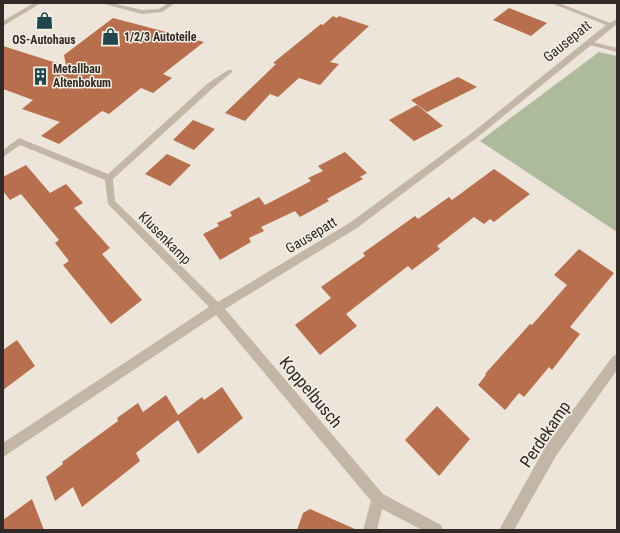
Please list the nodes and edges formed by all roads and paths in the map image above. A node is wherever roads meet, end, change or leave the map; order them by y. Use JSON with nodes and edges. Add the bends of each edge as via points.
{"nodes":[{"id":1,"x":38,"y":3,"type":"edge"},
{"id":2,"x":104,"y":3,"type":"edge"},
{"id":3,"x":172,"y":3,"type":"edge"},
{"id":4,"x":554,"y":3,"type":"edge"},
{"id":5,"x":617,"y":21,"type":"edge"},
{"id":6,"x":3,"y":24,"type":"edge"},
{"id":7,"x":610,"y":25,"type":"junction"},
{"id":8,"x":588,"y":43,"type":"junction"},
{"id":9,"x":617,"y":50,"type":"edge"},
{"id":10,"x":230,"y":71,"type":"dead end"},
{"id":11,"x":3,"y":154,"type":"edge"},
{"id":12,"x":109,"y":178,"type":"junction"},
{"id":13,"x":217,"y":308,"type":"junction"},
{"id":14,"x":617,"y":360,"type":"edge"},
{"id":15,"x":3,"y":451,"type":"edge"},
{"id":16,"x":378,"y":499,"type":"junction"},
{"id":17,"x":370,"y":530,"type":"edge"},
{"id":18,"x":436,"y":530,"type":"edge"},
{"id":19,"x":506,"y":530,"type":"edge"}],
"edges":[{"from":1,"to":6,"type":"street"},
{"from":2,"to":3,"type":"street","via":[[142,12],[160,11]]},
{"from":4,"to":7,"type":"street"},
{"from":5,"to":7,"type":"street","name":"Gausepatt"},
{"from":7,"to":8,"type":"street","name":"Gausepatt"},
{"from":8,"to":9,"type":"street"},
{"from":8,"to":13,"type":"street","name":"Gausepatt","via":[[476,134],[354,225]]},
{"from":10,"to":12,"type":"street","via":[[210,86]]},
{"from":11,"to":12,"type":"street","via":[[19,141]]},
{"from":12,"to":13,"type":"street","name":"Klusenkamp","via":[[111,202]]},
{"from":13,"to":15,"type":"street","name":"Gausepatt"},
{"from":13,"to":16,"type":"street","name":"Koppelbusch"},
{"from":14,"to":19,"type":"street","name":"Perdekamp","via":[[551,451]]},
{"from":16,"to":17,"type":"street"},
{"from":16,"to":18,"type":"street","name":"Koppelbusch"}]}
